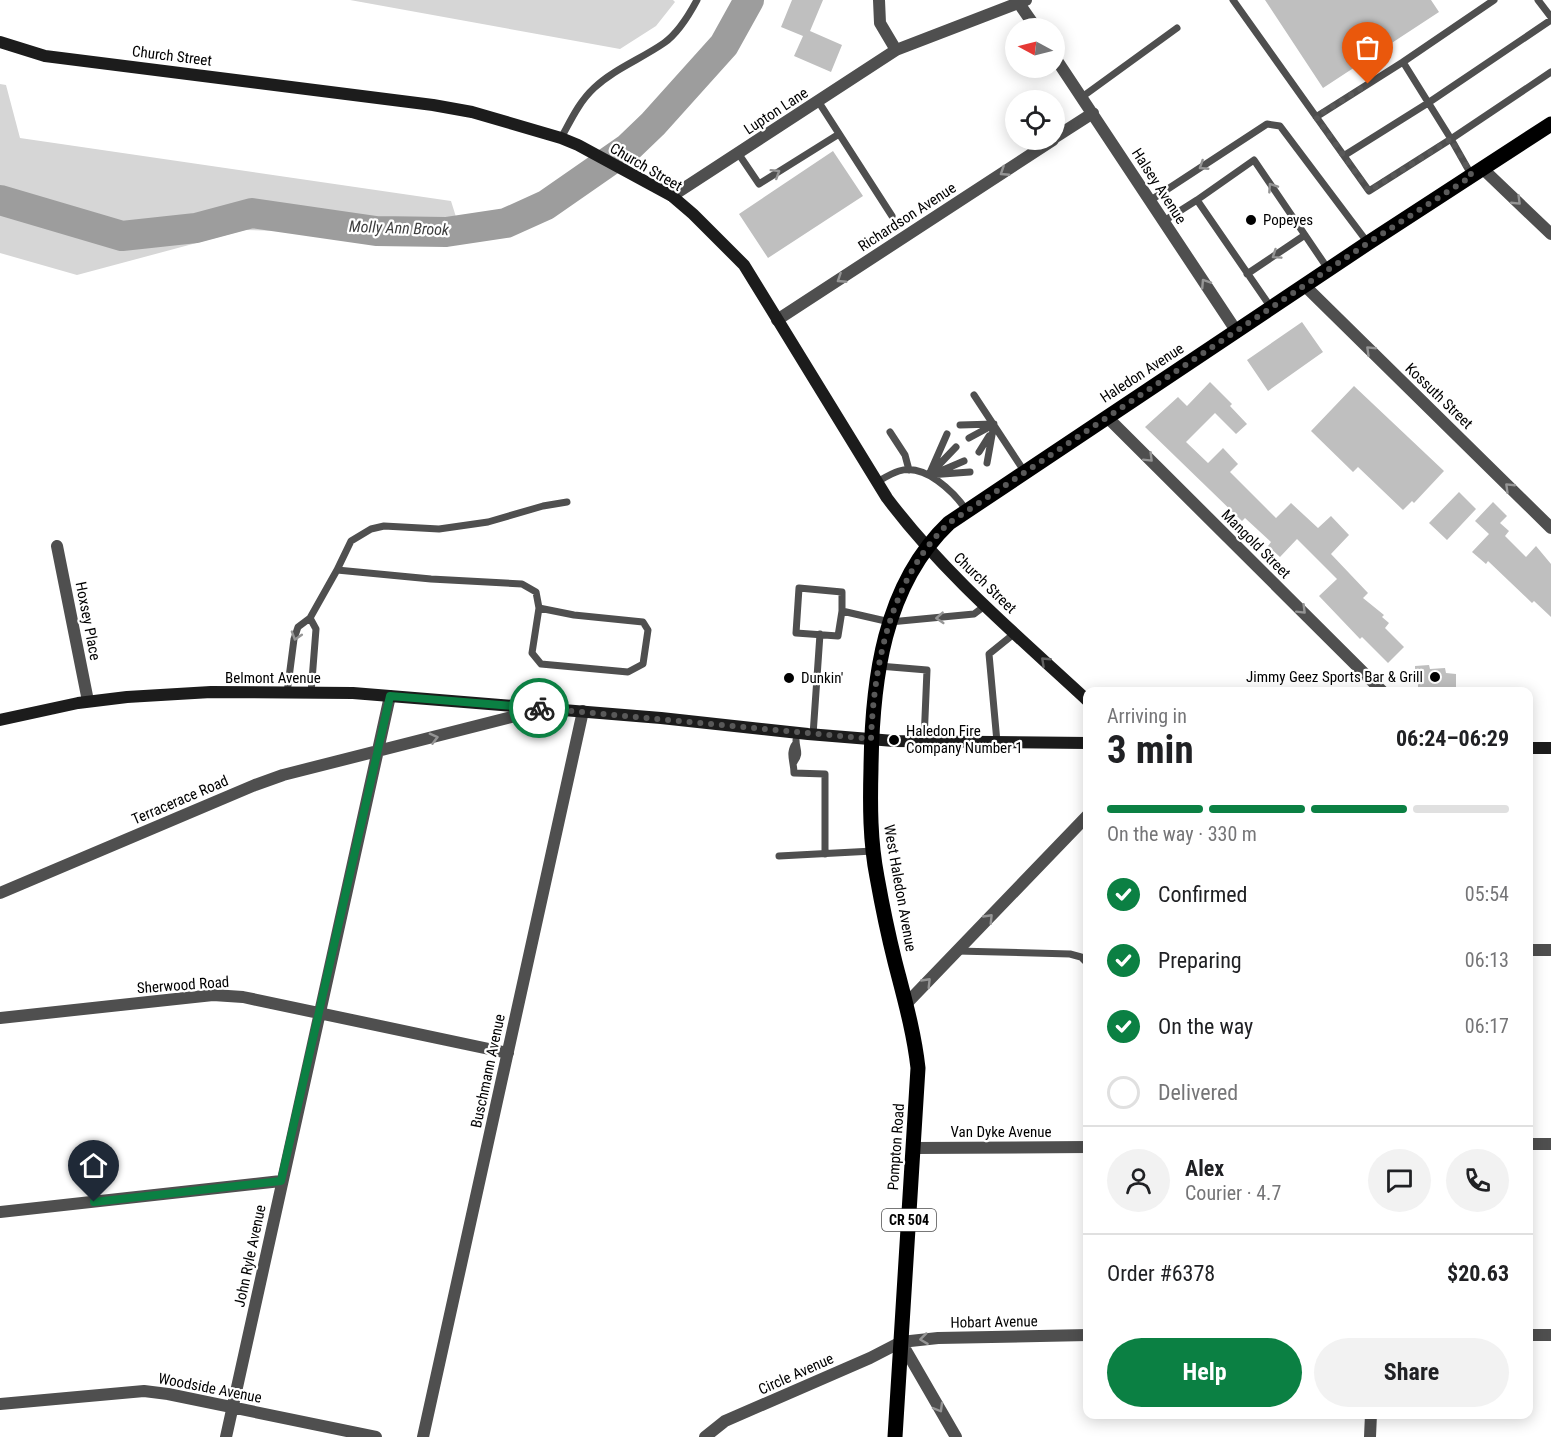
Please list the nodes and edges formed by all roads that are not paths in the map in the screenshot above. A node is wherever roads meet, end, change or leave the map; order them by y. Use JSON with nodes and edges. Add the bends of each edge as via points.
{"nodes":[{"id":1,"x":697,"y":0,"type":"edge"},
{"id":2,"x":879,"y":0,"type":"edge"},
{"id":3,"x":1233,"y":0,"type":"edge"},
{"id":4,"x":1494,"y":0,"type":"edge"},
{"id":5,"x":1538,"y":0,"type":"edge"},
{"id":6,"x":1022,"y":1,"type":"edge"},
{"id":7,"x":1031,"y":18,"type":"edge"},
{"id":8,"x":1551,"y":18,"type":"edge"},
{"id":9,"x":1177,"y":28,"type":"dead end"},
{"id":10,"x":0,"y":42,"type":"edge"},
{"id":11,"x":896,"y":50,"type":"junction"},
{"id":12,"x":1403,"y":62,"type":"junction"},
{"id":13,"x":1065,"y":72,"type":"edge"},
{"id":14,"x":1551,"y":72,"type":"edge"},
{"id":15,"x":1082,"y":96,"type":"junction"},
{"id":16,"x":818,"y":101,"type":"junction"},
{"id":17,"x":1428,"y":103,"type":"junction"},
{"id":18,"x":1093,"y":113,"type":"junction"},
{"id":19,"x":1316,"y":117,"type":"junction"},
{"id":20,"x":1551,"y":124,"type":"edge"},
{"id":21,"x":1065,"y":132,"type":"edge"},
{"id":22,"x":839,"y":134,"type":"junction"},
{"id":23,"x":561,"y":138,"type":"junction"},
{"id":24,"x":1451,"y":139,"type":"junction"},
{"id":25,"x":1037,"y":150,"type":"edge"},
{"id":26,"x":738,"y":153,"type":"junction"},
{"id":27,"x":1345,"y":155,"type":"junction"},
{"id":28,"x":1478,"y":172,"type":"junction"},
{"id":29,"x":672,"y":196,"type":"junction"},
{"id":30,"x":1151,"y":200,"type":"junction"},
{"id":31,"x":1197,"y":200,"type":"junction"},
{"id":32,"x":892,"y":216,"type":"dead end"},
{"id":33,"x":1164,"y":221,"type":"junction"},
{"id":34,"x":1551,"y":234,"type":"edge"},
{"id":35,"x":1305,"y":236,"type":"junction"},
{"id":36,"x":1368,"y":243,"type":"junction"},
{"id":37,"x":1328,"y":270,"type":"junction"},
{"id":38,"x":1247,"y":274,"type":"junction"},
{"id":39,"x":1305,"y":286,"type":"junction"},
{"id":40,"x":1272,"y":309,"type":"junction"},
{"id":41,"x":777,"y":320,"type":"junction"},
{"id":42,"x":1237,"y":332,"type":"junction"},
{"id":43,"x":974,"y":395,"type":"dead end"},
{"id":44,"x":1107,"y":417,"type":"junction"},
{"id":45,"x":994,"y":424,"type":"junction"},
{"id":46,"x":960,"y":425,"type":"dead end"},
{"id":47,"x":890,"y":432,"type":"dead end"},
{"id":48,"x":947,"y":434,"type":"dead end"},
{"id":49,"x":969,"y":438,"type":"dead end"},
{"id":50,"x":956,"y":447,"type":"dead end"},
{"id":51,"x":980,"y":452,"type":"dead end"},
{"id":52,"x":964,"y":461,"type":"dead end"},
{"id":53,"x":987,"y":463,"type":"dead end"},
{"id":54,"x":909,"y":470,"type":"junction"},
{"id":55,"x":1024,"y":471,"type":"junction"},
{"id":56,"x":970,"y":472,"type":"dead end"},
{"id":57,"x":929,"y":476,"type":"junction"},
{"id":58,"x":877,"y":482,"type":"junction"},
{"id":59,"x":567,"y":502,"type":"dead end"},
{"id":60,"x":967,"y":511,"type":"junction"},
{"id":61,"x":1551,"y":528,"type":"edge"},
{"id":62,"x":57,"y":546,"type":"dead end"},
{"id":63,"x":927,"y":547,"type":"junction"},
{"id":64,"x":337,"y":570,"type":"junction"},
{"id":65,"x":986,"y":605,"type":"junction"},
{"id":66,"x":538,"y":608,"type":"junction"},
{"id":67,"x":842,"y":611,"type":"junction"},
{"id":68,"x":310,"y":618,"type":"junction"},
{"id":69,"x":890,"y":622,"type":"junction"},
{"id":70,"x":1015,"y":633,"type":"junction"},
{"id":71,"x":820,"y":634,"type":"junction"},
{"id":72,"x":878,"y":665,"type":"junction"},
{"id":73,"x":1378,"y":687,"type":"edge"},
{"id":74,"x":287,"y":693,"type":"junction"},
{"id":75,"x":311,"y":693,"type":"junction"},
{"id":76,"x":390,"y":696,"type":"junction"},
{"id":77,"x":1083,"y":696,"type":"edge"},
{"id":78,"x":88,"y":701,"type":"junction"},
{"id":79,"x":547,"y":708,"type":"junction"},
{"id":80,"x":583,"y":711,"type":"junction"},
{"id":81,"x":0,"y":720,"type":"edge"},
{"id":82,"x":813,"y":735,"type":"junction"},
{"id":83,"x":796,"y":738,"type":"junction"},
{"id":84,"x":871,"y":739,"type":"junction"},
{"id":85,"x":924,"y":741,"type":"junction"},
{"id":86,"x":997,"y":742,"type":"junction"},
{"id":87,"x":1083,"y":743,"type":"edge"},
{"id":88,"x":1533,"y":748,"type":"edge"},
{"id":89,"x":1551,"y":748,"type":"edge"},
{"id":90,"x":377,"y":753,"type":"junction"},
{"id":91,"x":1083,"y":820,"type":"edge"},
{"id":92,"x":873,"y":851,"type":"junction"},
{"id":93,"x":825,"y":854,"type":"junction"},
{"id":94,"x":779,"y":856,"type":"dead end"},
{"id":95,"x":0,"y":893,"type":"edge"},
{"id":96,"x":1533,"y":950,"type":"edge"},
{"id":97,"x":1551,"y":950,"type":"edge"},
{"id":98,"x":952,"y":956,"type":"junction"},
{"id":99,"x":1083,"y":959,"type":"edge"},
{"id":100,"x":906,"y":1004,"type":"junction"},
{"id":101,"x":319,"y":1012,"type":"junction"},
{"id":102,"x":0,"y":1018,"type":"edge"},
{"id":103,"x":508,"y":1053,"type":"junction"},
{"id":104,"x":1533,"y":1144,"type":"edge"},
{"id":105,"x":1551,"y":1144,"type":"edge"},
{"id":106,"x":1083,"y":1147,"type":"edge"},
{"id":107,"x":914,"y":1148,"type":"junction"},
{"id":108,"x":281,"y":1181,"type":"junction"},
{"id":109,"x":0,"y":1212,"type":"edge"},
{"id":110,"x":1083,"y":1335,"type":"edge"},
{"id":111,"x":1533,"y":1335,"type":"edge"},
{"id":112,"x":1551,"y":1335,"type":"edge"},
{"id":113,"x":901,"y":1342,"type":"junction"},
{"id":114,"x":0,"y":1404,"type":"edge"},
{"id":115,"x":233,"y":1407,"type":"junction"},
{"id":116,"x":1371,"y":1419,"type":"edge"},
{"id":117,"x":226,"y":1437,"type":"edge"},
{"id":118,"x":376,"y":1437,"type":"edge"},
{"id":119,"x":423,"y":1437,"type":"edge"},
{"id":120,"x":705,"y":1437,"type":"edge"},
{"id":121,"x":894,"y":1437,"type":"edge"},
{"id":122,"x":956,"y":1437,"type":"edge"},
{"id":123,"x":1370,"y":1437,"type":"edge"}],
"edges":[{"from":1,"to":23,"type":"lane","via":[[665,42],[595,87],[578,106]]},
{"from":2,"to":11,"type":"street","via":[[880,23]]},
{"from":3,"to":19,"type":"lane"},
{"from":4,"to":12,"type":"lane"},
{"from":5,"to":8,"type":"lane"},
{"from":6,"to":7,"type":"street"},
{"from":6,"to":11,"type":"street","name":"Lupton Lane"},
{"from":8,"to":17,"type":"lane"},
{"from":9,"to":15,"type":"lane"},
{"from":10,"to":23,"type":"street","name":"Church Street","via":[[45,56],[433,105]]},
{"from":11,"to":16,"type":"street","name":"Lupton Lane"},
{"from":12,"to":17,"type":"lane"},
{"from":12,"to":19,"type":"lane"},
{"from":13,"to":15,"type":"street","name":"Halsey Avenue"},
{"from":14,"to":24,"type":"lane"},
{"from":15,"to":18,"type":"street","name":"Halsey Avenue"},
{"from":16,"to":22,"type":"lane"},
{"from":16,"to":26,"type":"street","name":"Lupton Lane"},
{"from":17,"to":24,"type":"lane"},
{"from":17,"to":27,"type":"lane"},
{"from":18,"to":21,"type":"street","name":"Richardson Avenue"},
{"from":18,"to":30,"type":"street","name":"Halsey Avenue"},
{"from":19,"to":27,"type":"lane"},
{"from":20,"to":28,"type":"main road","name":"Haledon Avenue","number":"CR 504"},
{"from":26,"to":22,"type":"lane","one_way":true,"via":[[759,184]]},
{"from":22,"to":32,"type":"lane"},
{"from":23,"to":29,"type":"street","name":"Church Street"},
{"from":24,"to":27,"type":"lane","via":[[1369,191]]},
{"from":24,"to":28,"type":"lane"},
{"from":25,"to":41,"type":"street","name":"Richardson Avenue","one_way":true},
{"from":26,"to":29,"type":"street","name":"Lupton Lane"},
{"from":28,"to":34,"type":"street","one_way":true},
{"from":28,"to":36,"type":"main road","name":"Haledon Avenue","number":"CR 504"},
{"from":29,"to":41,"type":"street","name":"Church Street","via":[[744,265]]},
{"from":30,"to":33,"type":"street","name":"Halsey Avenue"},
{"from":36,"to":30,"type":"lane","one_way":true,"via":[[1280,126],[1267,124]]},
{"from":31,"to":33,"type":"lane"},
{"from":35,"to":31,"type":"lane","one_way":true,"via":[[1254,160]]},
{"from":31,"to":38,"type":"lane"},
{"from":42,"to":33,"type":"street","name":"Halsey Avenue","one_way":true},
{"from":35,"to":37,"type":"lane"},
{"from":35,"to":38,"type":"lane","one_way":true},
{"from":36,"to":37,"type":"main road","name":"Haledon Avenue","number":"CR 504"},
{"from":37,"to":39,"type":"main road","name":"Haledon Avenue","number":"CR 504"},
{"from":38,"to":40,"type":"lane"},
{"from":39,"to":40,"type":"main road","name":"Haledon Avenue","number":"CR 504"},
{"from":61,"to":39,"type":"street","name":"Kossuth Street","one_way":true},
{"from":40,"to":42,"type":"main road","name":"Haledon Avenue","number":"CR 504"},
{"from":41,"to":58,"type":"street","name":"Church Street"},
{"from":42,"to":44,"type":"main road","name":"Haledon Avenue","number":"CR 504"},
{"from":43,"to":45,"type":"lane"},
{"from":44,"to":55,"type":"main road","name":"Haledon Avenue","number":"CR 504"},
{"from":44,"to":73,"type":"street","name":"Mangold Street","one_way":true},
{"from":45,"to":46,"type":"lane"},
{"from":45,"to":49,"type":"lane"},
{"from":45,"to":51,"type":"lane"},
{"from":45,"to":53,"type":"lane"},
{"from":45,"to":55,"type":"lane"},
{"from":47,"to":54,"type":"lane","via":[[905,455]]},
{"from":48,"to":57,"type":"lane"},
{"from":50,"to":57,"type":"lane"},
{"from":52,"to":57,"type":"lane"},
{"from":54,"to":57,"type":"lane"},
{"from":54,"to":58,"type":"lane","via":[[900,470]]},
{"from":55,"to":60,"type":"main road","name":"Haledon Avenue","number":"CR 504"},
{"from":56,"to":57,"type":"lane"},
{"from":57,"to":60,"type":"lane","via":[[956,496]]},
{"from":58,"to":63,"type":"street","name":"Church Street"},
{"from":59,"to":64,"type":"lane","via":[[449,528],[384,526],[351,540]]},
{"from":60,"to":63,"type":"main road","name":"Haledon Avenue","number":"CR 504","via":[[949,523]]},
{"from":62,"to":78,"type":"street","name":"Hoxsey Place"},
{"from":63,"to":65,"type":"street","name":"Church Street"},
{"from":63,"to":69,"type":"main road","name":"Haledon Avenue","number":"CR 504"},
{"from":64,"to":66,"type":"lane","via":[[522,584],[536,592]]},
{"from":64,"to":68,"type":"lane"},
{"from":65,"to":69,"type":"lane","one_way":true,"via":[[974,614]]},
{"from":65,"to":70,"type":"street","name":"Church Street"},
{"from":66,"to":66,"type":"lane","via":[[643,622],[648,630],[643,664],[628,672],[541,664],[532,653]]},
{"from":67,"to":69,"type":"lane"},
{"from":67,"to":71,"type":"lane","via":[[838,636]]},
{"from":67,"to":71,"type":"lane","via":[[842,592],[799,588],[796,633]]},
{"from":68,"to":74,"type":"lane","one_way":true,"via":[[298,627],[294,639]]},
{"from":68,"to":75,"type":"lane","via":[[316,629]]},
{"from":69,"to":72,"type":"main road","name":"Haledon Avenue","number":"CR 504"},
{"from":77,"to":70,"type":"street","name":"Church Street","one_way":true},
{"from":70,"to":86,"type":"lane","via":[[989,654]]},
{"from":71,"to":82,"type":"lane"},
{"from":72,"to":84,"type":"main road","name":"Haledon Avenue","number":"CR 504"},
{"from":72,"to":85,"type":"lane","via":[[927,670]]},
{"from":74,"to":75,"type":"street","name":"Belmont Avenue"},
{"from":74,"to":78,"type":"street","name":"Belmont Avenue","via":[[166,694]]},
{"from":75,"to":76,"type":"street","name":"Belmont Avenue"},
{"from":76,"to":79,"type":"street","name":"Belmont Avenue"},
{"from":76,"to":90,"type":"street","name":"John Ryle Avenue"},
{"from":78,"to":81,"type":"street","name":"Belmont Avenue"},
{"from":79,"to":80,"type":"street","name":"Belmont Avenue"},
{"from":90,"to":79,"type":"street","name":"Belmont Avenue","one_way":true},
{"from":80,"to":83,"type":"street","name":"Belmont Avenue"},
{"from":80,"to":103,"type":"street","name":"Buschmann Avenue"},
{"from":82,"to":83,"type":"street","name":"Belmont Avenue"},
{"from":82,"to":84,"type":"street","name":"Belmont Avenue"},
{"from":83,"to":93,"type":"lane","via":[[790,756],[794,773],[825,774]]},
{"from":84,"to":85,"type":"street","name":"Belmont Avenue"},
{"from":84,"to":92,"type":"main road","name":"West Haledon Avenue","number":"CR 504"},
{"from":85,"to":86,"type":"street","name":"Belmont Avenue"},
{"from":86,"to":87,"type":"street","name":"Belmont Avenue"},
{"from":88,"to":89,"type":"street"},
{"from":90,"to":95,"type":"street","name":"Terracerace Road","via":[[255,785]]},
{"from":90,"to":101,"type":"street","name":"John Ryle Avenue"},
{"from":98,"to":91,"type":"street","one_way":true},
{"from":92,"to":93,"type":"lane"},
{"from":92,"to":100,"type":"main road","name":"West Haledon Avenue","number":"CR 504"},
{"from":93,"to":94,"type":"lane"},
{"from":96,"to":97,"type":"street"},
{"from":98,"to":99,"type":"lane","via":[[1070,954]]},
{"from":100,"to":98,"type":"street","one_way":true},
{"from":100,"to":107,"type":"main road","name":"Pompton Road","number":"CR 504","via":[[918,1068]]},
{"from":101,"to":102,"type":"street","name":"Sherwood Road","via":[[213,995]]},
{"from":101,"to":103,"type":"street","name":"Sherwood Road"},
{"from":101,"to":108,"type":"street","name":"John Ryle Avenue"},
{"from":103,"to":119,"type":"street","name":"Buschmann Avenue"},
{"from":104,"to":105,"type":"street"},
{"from":106,"to":107,"type":"street","name":"Van Dyke Avenue"},
{"from":107,"to":113,"type":"main road","name":"Pompton Road","number":"CR 504"},
{"from":108,"to":109,"type":"street"},
{"from":108,"to":115,"type":"street","name":"John Ryle Avenue"},
{"from":110,"to":113,"type":"street","name":"Hobart Avenue","one_way":true},
{"from":111,"to":112,"type":"street"},
{"from":113,"to":120,"type":"street","name":"Circle Avenue","via":[[725,1421]]},
{"from":113,"to":121,"type":"main road","name":"Pompton Road","number":"CR 504"},
{"from":113,"to":122,"type":"street","one_way":true},
{"from":114,"to":115,"type":"street","name":"Woodside Avenue","via":[[144,1391]]},
{"from":115,"to":117,"type":"street","name":"John Ryle Avenue"},
{"from":115,"to":118,"type":"street","name":"Woodside Avenue"},
{"from":116,"to":123,"type":"street"}]}
